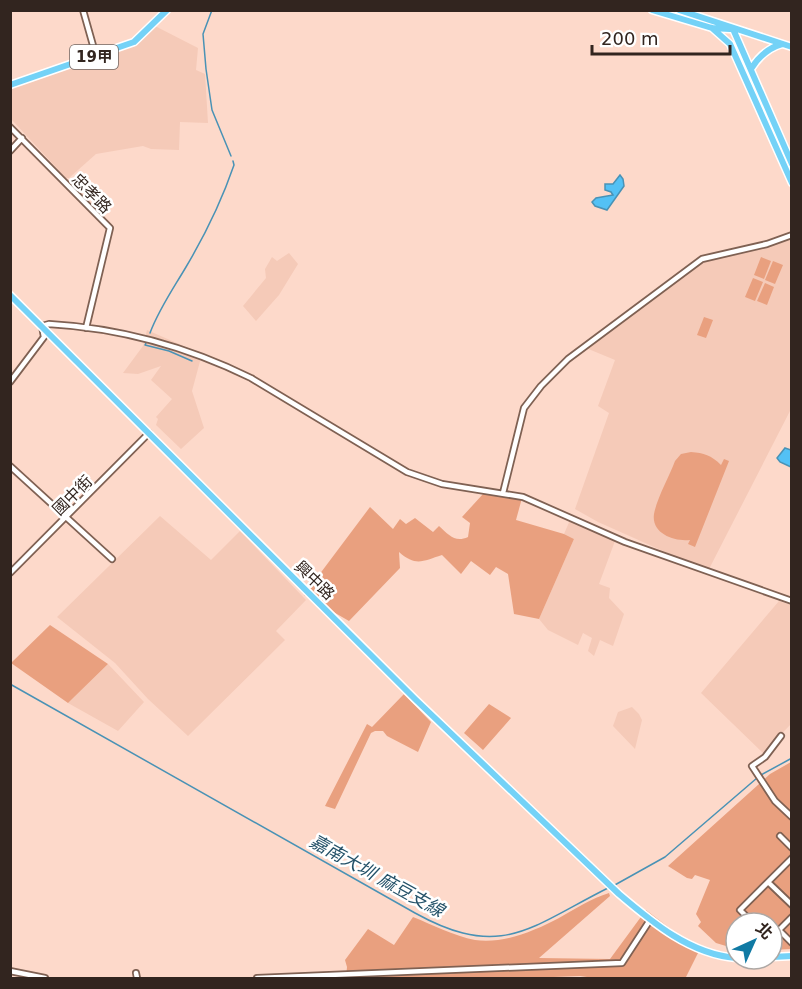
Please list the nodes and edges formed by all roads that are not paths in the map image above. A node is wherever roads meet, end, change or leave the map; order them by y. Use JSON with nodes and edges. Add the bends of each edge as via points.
{"nodes":[{"id":1,"x":83,"y":10,"type":"edge"},
{"id":2,"x":167,"y":10,"type":"edge"},
{"id":3,"x":652,"y":10,"type":"edge"},
{"id":4,"x":679,"y":10,"type":"edge"},
{"id":5,"x":712,"y":28,"type":"junction"},
{"id":6,"x":733,"y":29,"type":"junction"},
{"id":7,"x":730,"y":44,"type":"junction"},
{"id":8,"x":783,"y":44,"type":"junction"},
{"id":9,"x":792,"y":46,"type":"edge"},
{"id":10,"x":96,"y":56,"type":"junction"},
{"id":11,"x":751,"y":69,"type":"junction"},
{"id":12,"x":10,"y":85,"type":"edge"},
{"id":13,"x":10,"y":127,"type":"edge"},
{"id":14,"x":22,"y":138,"type":"junction"},
{"id":15,"x":10,"y":151,"type":"edge"},
{"id":16,"x":792,"y":164,"type":"edge"},
{"id":17,"x":792,"y":183,"type":"edge"},
{"id":18,"x":792,"y":235,"type":"edge"},
{"id":19,"x":10,"y":295,"type":"edge"},
{"id":20,"x":42,"y":326,"type":"junction"},
{"id":21,"x":86,"y":328,"type":"junction"},
{"id":22,"x":10,"y":382,"type":"edge"},
{"id":23,"x":149,"y":433,"type":"junction"},
{"id":24,"x":10,"y":466,"type":"edge"},
{"id":25,"x":503,"y":493,"type":"junction"},
{"id":26,"x":67,"y":517,"type":"junction"},
{"id":27,"x":112,"y":559,"type":"dead end"},
{"id":28,"x":10,"y":573,"type":"edge"},
{"id":29,"x":792,"y":601,"type":"edge"},
{"id":30,"x":781,"y":736,"type":"dead end"},
{"id":31,"x":792,"y":817,"type":"edge"},
{"id":32,"x":780,"y":836,"type":"dead end"},
{"id":33,"x":792,"y":848,"type":"edge"},
{"id":34,"x":792,"y":858,"type":"edge"},
{"id":35,"x":768,"y":882,"type":"junction"},
{"id":36,"x":792,"y":904,"type":"edge"},
{"id":37,"x":741,"y":911,"type":"edge"},
{"id":38,"x":650,"y":920,"type":"junction"},
{"id":39,"x":724,"y":957,"type":"edge"},
{"id":40,"x":10,"y":970,"type":"edge"},
{"id":41,"x":45,"y":978,"type":"edge"},
{"id":42,"x":257,"y":978,"type":"edge"}],
"edges":[{"from":1,"to":10,"type":"street"},
{"from":2,"to":10,"type":"main road","number":"19甲","via":[[135,42]]},
{"from":3,"to":5,"type":"main road"},
{"from":4,"to":6,"type":"main road"},
{"from":5,"to":6,"type":"main road"},
{"from":5,"to":7,"type":"main road"},
{"from":6,"to":7,"type":"main road"},
{"from":6,"to":8,"type":"main road"},
{"from":6,"to":11,"type":"main road"},
{"from":7,"to":17,"type":"main road"},
{"from":8,"to":9,"type":"main road"},
{"from":8,"to":11,"type":"main road","via":[[762,54]]},
{"from":10,"to":12,"type":"main road","number":"19甲"},
{"from":11,"to":16,"type":"main road"},
{"from":13,"to":14,"type":"street","name":"忠孝路"},
{"from":14,"to":15,"type":"street"},
{"from":14,"to":21,"type":"street","name":"忠孝路","via":[[110,228]]},
{"from":18,"to":25,"type":"street","via":[[702,260],[568,359],[524,408]]},
{"from":19,"to":20,"type":"main road","name":"興中路"},
{"from":20,"to":21,"type":"street"},
{"from":20,"to":22,"type":"street","via":[[44,337]]},
{"from":20,"to":23,"type":"main road","name":"興中路"},
{"from":21,"to":25,"type":"street","via":[[168,344],[204,357],[251,378],[407,472],[442,484]]},
{"from":23,"to":26,"type":"street","name":"國中街"},
{"from":23,"to":38,"type":"main road","name":"興中路","via":[[415,699]]},
{"from":24,"to":26,"type":"street"},
{"from":25,"to":29,"type":"street","via":[[523,496],[625,542]]},
{"from":26,"to":27,"type":"street"},
{"from":26,"to":28,"type":"street","name":"國中街"},
{"from":30,"to":31,"type":"street","via":[[765,757],[752,766],[764,787]]},
{"from":32,"to":33,"type":"street"},
{"from":34,"to":35,"type":"street"},
{"from":35,"to":36,"type":"street"},
{"from":35,"to":37,"type":"street"},
{"from":38,"to":39,"type":"main road","name":"興中路","via":[[700,950]]},
{"from":38,"to":42,"type":"street","via":[[622,963]]},
{"from":40,"to":41,"type":"street"}]}
